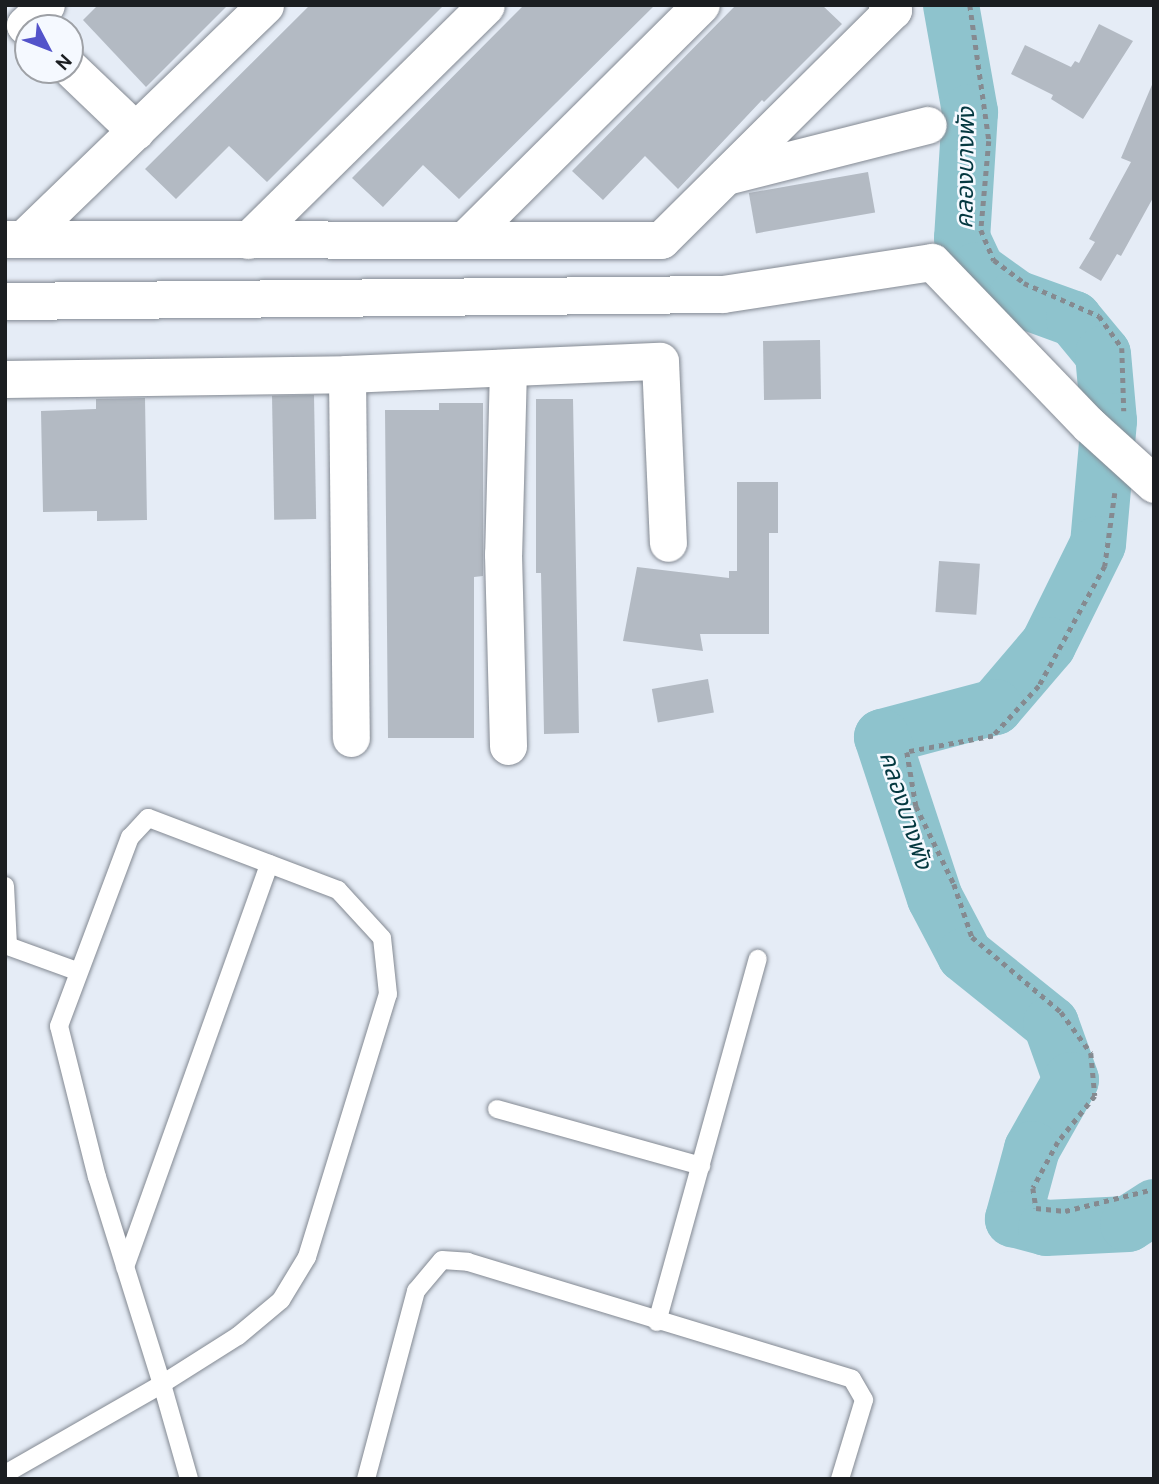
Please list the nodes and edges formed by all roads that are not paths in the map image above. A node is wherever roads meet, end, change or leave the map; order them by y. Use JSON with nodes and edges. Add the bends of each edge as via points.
{"nodes":[{"id":1,"x":265,"y":5,"type":"edge"},
{"id":2,"x":486,"y":5,"type":"edge"},
{"id":3,"x":701,"y":5,"type":"edge"},
{"id":4,"x":887,"y":5,"type":"edge"},
{"id":5,"x":84,"y":81,"type":"edge"},
{"id":6,"x":928,"y":125,"type":"dead end"},
{"id":7,"x":136,"y":131,"type":"junction"},
{"id":8,"x":725,"y":177,"type":"junction"},
{"id":9,"x":15,"y":239,"type":"edge"},
{"id":10,"x":466,"y":239,"type":"junction"},
{"id":11,"x":248,"y":240,"type":"junction"},
{"id":12,"x":5,"y":301,"type":"edge"},
{"id":13,"x":508,"y":368,"type":"junction"},
{"id":14,"x":347,"y":374,"type":"junction"},
{"id":15,"x":5,"y":379,"type":"edge"},
{"id":16,"x":1154,"y":484,"type":"edge"},
{"id":17,"x":668,"y":543,"type":"dead end"},
{"id":18,"x":351,"y":738,"type":"dead end"},
{"id":19,"x":508,"y":746,"type":"dead end"},
{"id":20,"x":269,"y":864,"type":"junction"},
{"id":21,"x":5,"y":886,"type":"edge"},
{"id":22,"x":6,"y":945,"type":"edge"},
{"id":23,"x":758,"y":959,"type":"dead end"},
{"id":24,"x":77,"y":971,"type":"junction"},
{"id":25,"x":497,"y":1109,"type":"dead end"},
{"id":26,"x":701,"y":1166,"type":"junction"},
{"id":27,"x":125,"y":1267,"type":"junction"},
{"id":28,"x":657,"y":1322,"type":"junction"},
{"id":29,"x":162,"y":1384,"type":"junction"},
{"id":30,"x":5,"y":1474,"type":"edge"},
{"id":31,"x":189,"y":1479,"type":"edge"},
{"id":32,"x":366,"y":1479,"type":"edge"},
{"id":33,"x":840,"y":1479,"type":"edge"}],
"edges":[{"from":1,"to":7,"type":"street"},
{"from":2,"to":11,"type":"street"},
{"from":3,"to":10,"type":"street"},
{"from":4,"to":8,"type":"street","via":[[893,10]]},
{"from":5,"to":7,"type":"street"},
{"from":6,"to":8,"type":"street"},
{"from":7,"to":9,"type":"street"},
{"from":8,"to":10,"type":"street","via":[[661,240]]},
{"from":9,"to":11,"type":"street"},
{"from":10,"to":11,"type":"street"},
{"from":12,"to":16,"type":"street","via":[[723,293],[932,262],[1108,443]]},
{"from":13,"to":14,"type":"street"},
{"from":13,"to":17,"type":"street","via":[[660,361]]},
{"from":13,"to":19,"type":"street","via":[[503,554]]},
{"from":14,"to":15,"type":"street"},
{"from":14,"to":18,"type":"street"},
{"from":20,"to":24,"type":"lane","via":[[148,818],[130,837]]},
{"from":20,"to":27,"type":"lane"},
{"from":20,"to":29,"type":"lane","via":[[338,890],[365,914],[382,938],[388,994],[307,1257],[281,1300],[239,1336]]},
{"from":21,"to":22,"type":"lane"},
{"from":22,"to":24,"type":"lane"},
{"from":23,"to":26,"type":"lane"},
{"from":24,"to":27,"type":"lane","via":[[59,1026]]},
{"from":25,"to":26,"type":"lane"},
{"from":26,"to":28,"type":"lane"},
{"from":27,"to":29,"type":"lane"},
{"from":28,"to":32,"type":"lane","via":[[468,1262],[442,1260],[416,1291]]},
{"from":28,"to":33,"type":"lane","via":[[852,1379],[864,1400]]},
{"from":29,"to":30,"type":"lane"},
{"from":29,"to":31,"type":"lane"}]}
